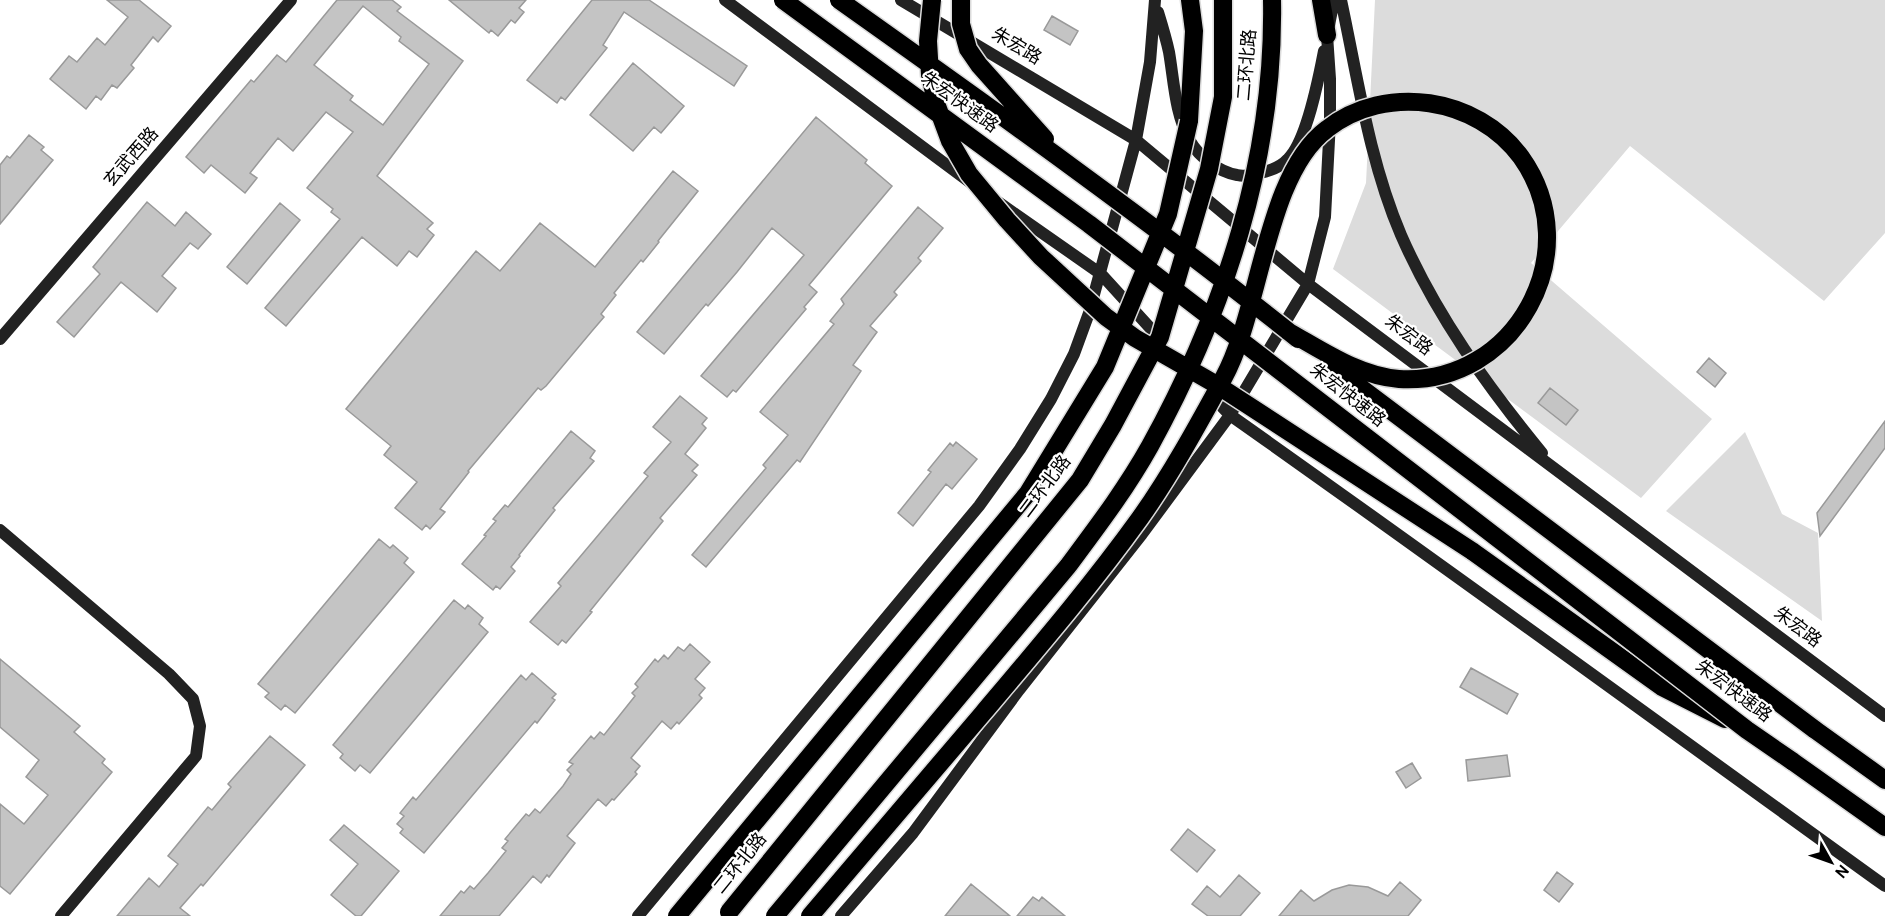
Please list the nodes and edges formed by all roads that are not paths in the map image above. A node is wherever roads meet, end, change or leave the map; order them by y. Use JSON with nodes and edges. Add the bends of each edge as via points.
{"nodes":[{"id":1,"x":291,"y":0,"type":"edge"},
{"id":2,"x":725,"y":0,"type":"edge"},
{"id":3,"x":783,"y":0,"type":"edge"},
{"id":4,"x":839,"y":0,"type":"edge"},
{"id":5,"x":900,"y":0,"type":"edge"},
{"id":6,"x":932,"y":0,"type":"edge"},
{"id":7,"x":961,"y":0,"type":"edge"},
{"id":8,"x":1190,"y":0,"type":"edge"},
{"id":9,"x":1223,"y":0,"type":"edge"},
{"id":10,"x":1272,"y":0,"type":"edge"},
{"id":11,"x":1321,"y":0,"type":"edge"},
{"id":12,"x":1334,"y":0,"type":"edge"},
{"id":13,"x":1341,"y":0,"type":"edge"},
{"id":14,"x":1155,"y":1,"type":"edge"},
{"id":15,"x":1327,"y":35,"type":"junction"},
{"id":16,"x":1136,"y":140,"type":"junction"},
{"id":17,"x":1063,"y":162,"type":"junction"},
{"id":18,"x":1101,"y":274,"type":"junction"},
{"id":19,"x":1308,"y":284,"type":"junction"},
{"id":20,"x":1289,"y":332,"type":"junction"},
{"id":21,"x":0,"y":339,"type":"edge"},
{"id":22,"x":1230,"y":415,"type":"junction"},
{"id":23,"x":1554,"y":468,"type":"junction"},
{"id":24,"x":0,"y":530,"type":"edge"},
{"id":25,"x":1885,"y":716,"type":"edge"},
{"id":26,"x":1747,"y":730,"type":"junction"},
{"id":27,"x":1885,"y":780,"type":"edge"},
{"id":28,"x":1885,"y":827,"type":"edge"},
{"id":29,"x":1885,"y":886,"type":"edge"},
{"id":30,"x":728,"y":914,"type":"edge"},
{"id":31,"x":61,"y":916,"type":"edge"},
{"id":32,"x":638,"y":916,"type":"edge"},
{"id":33,"x":677,"y":916,"type":"edge"},
{"id":34,"x":775,"y":916,"type":"edge"},
{"id":35,"x":810,"y":916,"type":"edge"},
{"id":36,"x":841,"y":916,"type":"edge"}],
"edges":[{"from":1,"to":21,"type":"main road","name":"玄武西路"},
{"from":2,"to":18,"type":"main road","via":[[944,164]]},
{"from":3,"to":26,"type":"highway","name":"朱宏快速路","bridge":true,"via":[[1089,224]]},
{"from":4,"to":17,"type":"highway","name":"朱宏快速路","bridge":true},
{"from":5,"to":16,"type":"main road","name":"朱宏路"},
{"from":6,"to":26,"type":"highway","bridge":true,"via":[[930,75],[950,141],[969,174],[1006,220],[1077,292],[1135,338],[1235,396],[1472,551],[1662,687]]},
{"from":7,"to":17,"type":"highway","bridge":true,"via":[[961,24],[968,49]]},
{"from":8,"to":33,"type":"highway","bridge":true,"via":[[1194,31],[1189,121],[1168,214],[1106,367],[1028,493]]},
{"from":9,"to":30,"type":"highway","name":"二环北路","bridge":true,"via":[[1223,97],[1209,169],[1160,337],[1113,425],[1080,480]]},
{"from":10,"to":34,"type":"highway","name":"二环北路","bridge":true,"via":[[1263,136],[1254,185],[1226,276],[1194,360],[1149,447],[1112,507],[1068,566]]},
{"from":11,"to":15,"type":"highway"},
{"from":12,"to":15,"type":"main road"},
{"from":13,"to":23,"type":"main road","via":[[1363,115],[1401,234],[1431,296],[1469,360]]},
{"from":14,"to":15,"type":"main road","via":[[1190,141],[1217,168],[1244,177],[1271,170],[1288,159],[1300,140]]},
{"from":14,"to":16,"type":"main road","via":[[1150,62]]},
{"from":15,"to":19,"type":"main road","via":[[1330,79],[1325,217]]},
{"from":16,"to":18,"type":"main road"},
{"from":16,"to":19,"type":"main road","name":"朱宏路"},
{"from":17,"to":20,"type":"highway","name":"朱宏快速路","bridge":true},
{"from":18,"to":22,"type":"main road"},
{"from":18,"to":32,"type":"main road","via":[[1074,354],[1051,399],[980,506]]},
{"from":19,"to":22,"type":"main road"},
{"from":19,"to":23,"type":"main road","name":"朱宏路"},
{"from":20,"to":27,"type":"highway","name":"朱宏快速路","bridge":true},
{"from":20,"to":35,"type":"highway","bridge":true,"via":[[1353,367],[1399,379],[1448,374],[1490,352],[1509,336],[1536,296],[1547,249],[1542,201],[1521,158],[1486,124],[1447,106],[1426,103],[1382,103],[1343,118],[1323,131],[1296,166],[1277,210],[1226,374],[1142,515],[1032,654]]},
{"from":22,"to":29,"type":"main road"},
{"from":22,"to":36,"type":"main road","via":[[913,833]]},
{"from":23,"to":25,"type":"main road","name":"朱宏路"},
{"from":24,"to":31,"type":"main road","via":[[169,674],[193,699],[200,726],[196,756]]},
{"from":26,"to":28,"type":"highway","name":"朱宏快速路","bridge":true}]}
